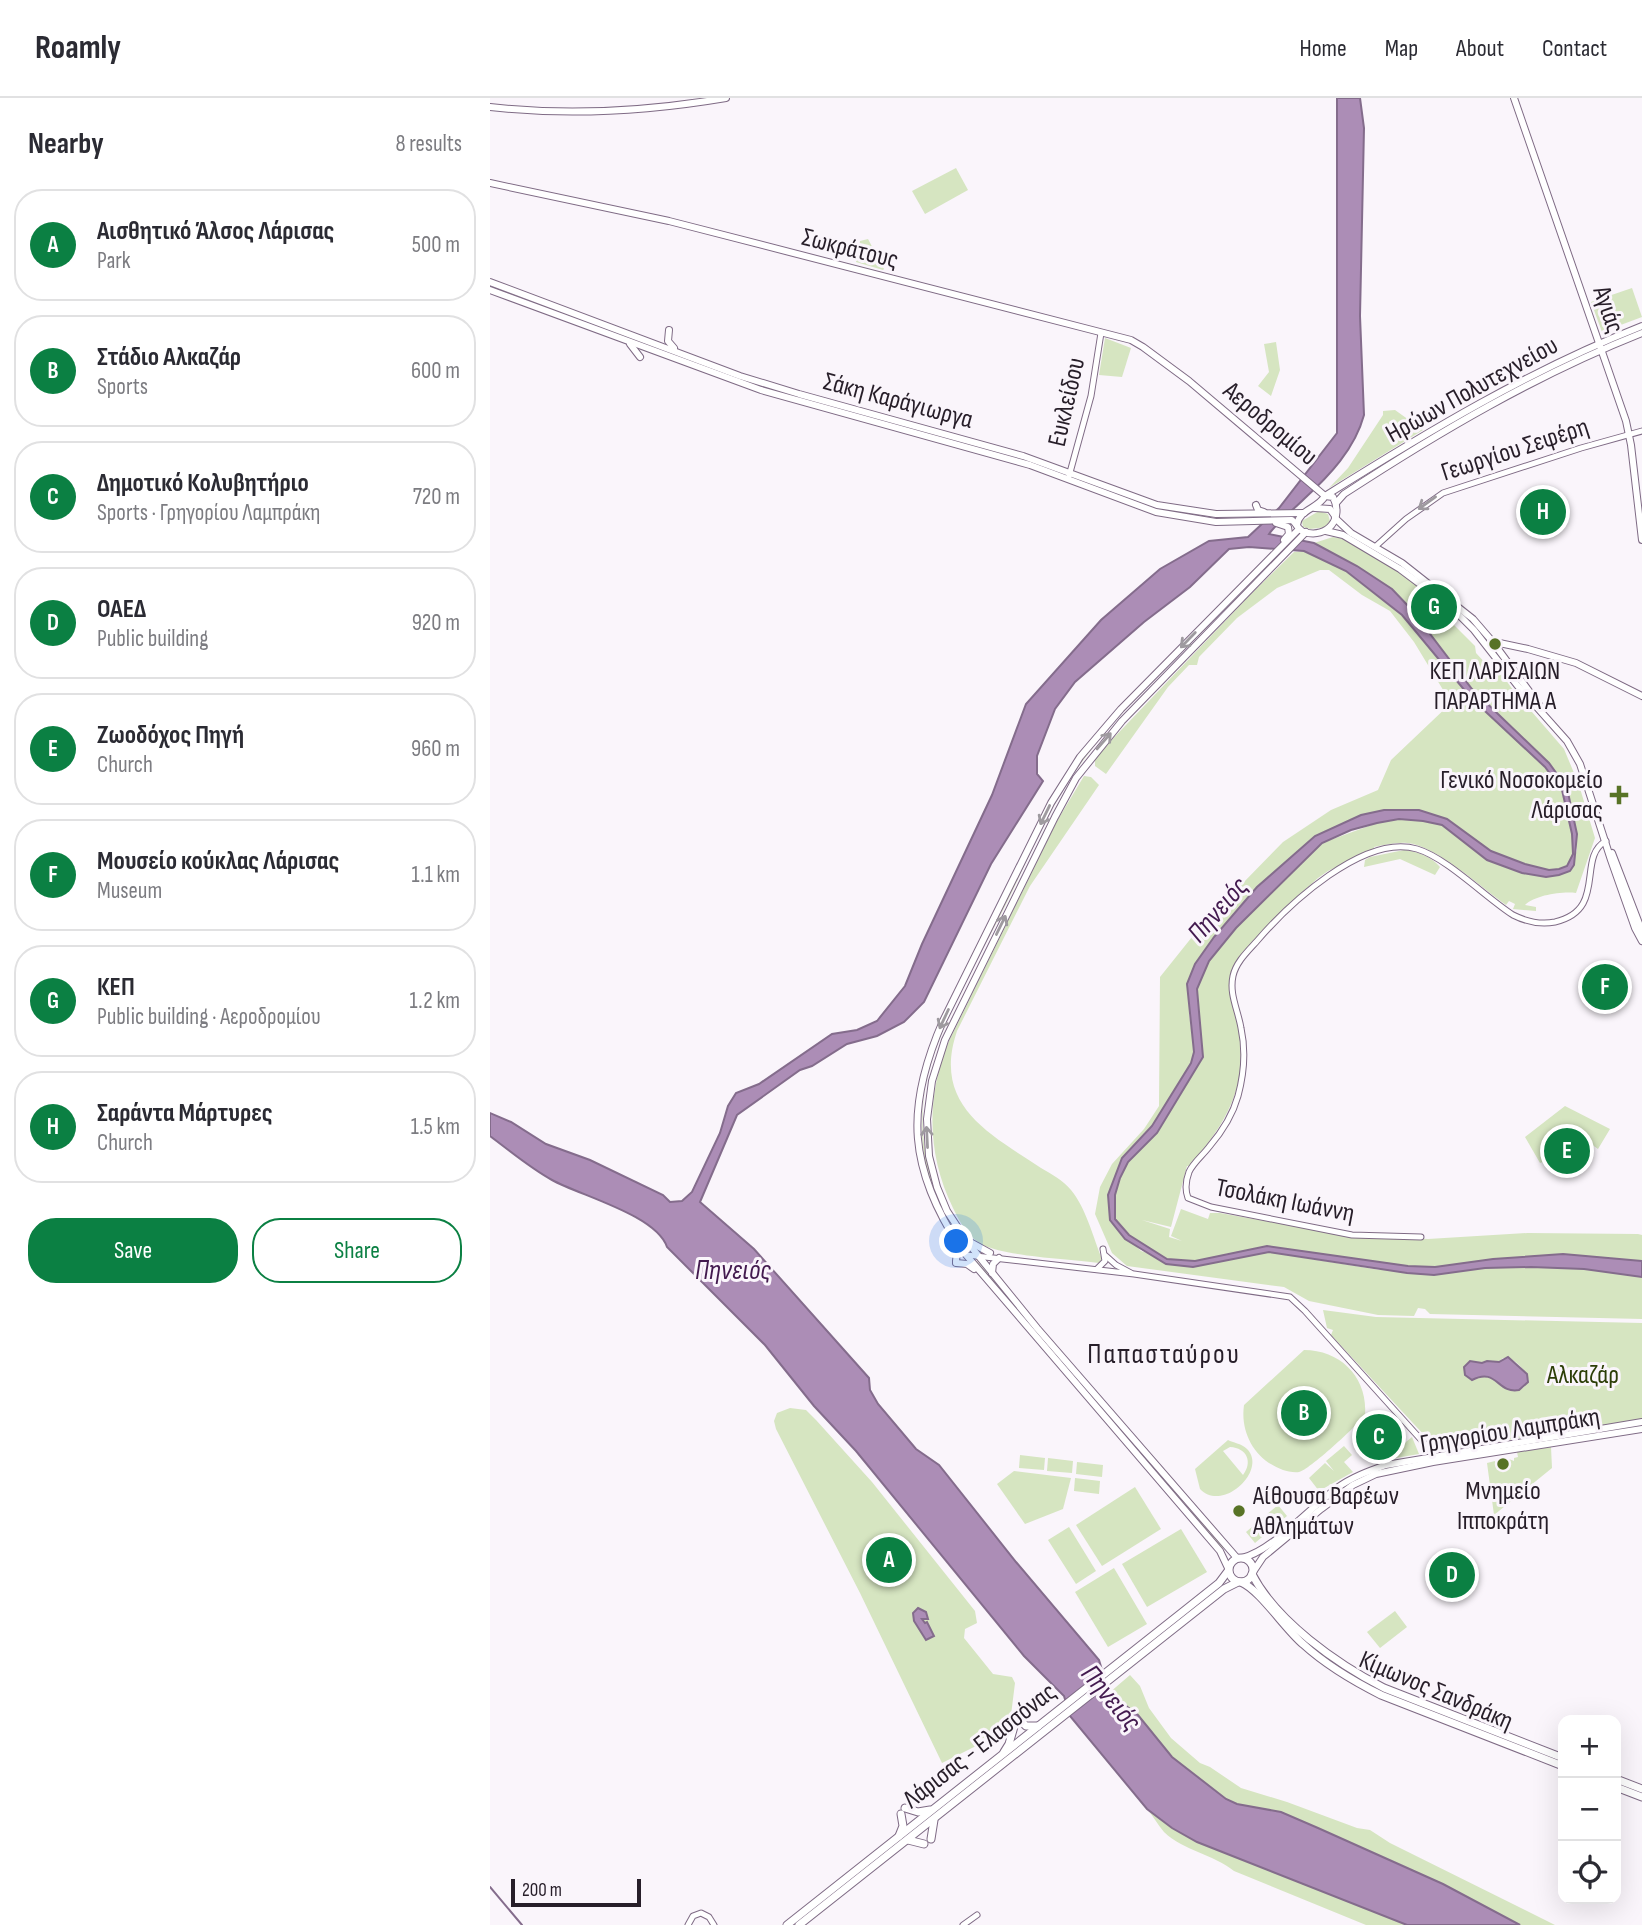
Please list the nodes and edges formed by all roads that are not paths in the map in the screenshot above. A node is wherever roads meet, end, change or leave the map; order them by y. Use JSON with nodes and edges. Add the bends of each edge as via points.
{"nodes":[{"id":1,"x":726,"y":98,"type":"edge"},
{"id":2,"x":1514,"y":98,"type":"edge"},
{"id":3,"x":490,"y":107,"type":"edge"},
{"id":4,"x":490,"y":183,"type":"edge"},
{"id":5,"x":490,"y":282,"type":"edge"},
{"id":6,"x":490,"y":290,"type":"edge"},
{"id":7,"x":1642,"y":326,"type":"edge"},
{"id":8,"x":669,"y":330,"type":"dead end"},
{"id":9,"x":1101,"y":332,"type":"junction"},
{"id":10,"x":1642,"y":333,"type":"edge"},
{"id":11,"x":626,"y":340,"type":"junction"},
{"id":12,"x":1600,"y":346,"type":"junction"},
{"id":13,"x":681,"y":354,"type":"junction"},
{"id":14,"x":640,"y":357,"type":"dead end"},
{"id":15,"x":1189,"y":381,"type":"joint"},
{"id":16,"x":1642,"y":431,"type":"edge"},
{"id":17,"x":1630,"y":434,"type":"junction"},
{"id":18,"x":1069,"y":475,"type":"junction"},
{"id":19,"x":1325,"y":496,"type":"junction"},
{"id":20,"x":1336,"y":503,"type":"junction"},
{"id":21,"x":1256,"y":505,"type":"dead end"},
{"id":22,"x":1313,"y":508,"type":"junction"},
{"id":23,"x":1302,"y":513,"type":"junction"},
{"id":24,"x":1264,"y":515,"type":"junction"},
{"id":25,"x":1335,"y":517,"type":"junction"},
{"id":26,"x":1298,"y":526,"type":"junction"},
{"id":27,"x":1324,"y":531,"type":"junction"},
{"id":28,"x":1293,"y":537,"type":"junction"},
{"id":29,"x":1642,"y":540,"type":"edge"},
{"id":30,"x":1376,"y":547,"type":"junction"},
{"id":31,"x":1482,"y":640,"type":"junction"},
{"id":32,"x":1492,"y":641,"type":"junction"},
{"id":33,"x":1642,"y":696,"type":"edge"},
{"id":34,"x":1548,"y":719,"type":"junction"},
{"id":35,"x":1606,"y":841,"type":"junction"},
{"id":36,"x":1599,"y":848,"type":"junction"},
{"id":37,"x":1609,"y":856,"type":"junction"},
{"id":38,"x":1641,"y":939,"type":"edge"},
{"id":39,"x":949,"y":1230,"type":"junction"},
{"id":40,"x":961,"y":1233,"type":"junction"},
{"id":41,"x":1421,"y":1237,"type":"dead end"},
{"id":42,"x":1103,"y":1249,"type":"dead end"},
{"id":43,"x":971,"y":1254,"type":"junction"},
{"id":44,"x":990,"y":1254,"type":"junction"},
{"id":45,"x":1107,"y":1256,"type":"dead end"},
{"id":46,"x":999,"y":1258,"type":"junction"},
{"id":47,"x":1007,"y":1258,"type":"junction"},
{"id":48,"x":1094,"y":1270,"type":"junction"},
{"id":49,"x":992,"y":1273,"type":"junction"},
{"id":50,"x":1134,"y":1274,"type":"junction"},
{"id":51,"x":984,"y":1277,"type":"junction"},
{"id":52,"x":1642,"y":1422,"type":"edge"},
{"id":53,"x":1642,"y":1429,"type":"edge"},
{"id":54,"x":1452,"y":1456,"type":"junction"},
{"id":55,"x":1434,"y":1457,"type":"junction"},
{"id":56,"x":1239,"y":1558,"type":"junction"},
{"id":57,"x":1228,"y":1570,"type":"junction"},
{"id":58,"x":1252,"y":1573,"type":"junction"},
{"id":59,"x":1226,"y":1582,"type":"junction"},
{"id":60,"x":1239,"y":1582,"type":"junction"},
{"id":61,"x":1060,"y":1715,"type":"junction"},
{"id":62,"x":1042,"y":1724,"type":"junction"},
{"id":63,"x":1558,"y":1756,"type":"edge"},
{"id":64,"x":1001,"y":1757,"type":"junction"},
{"id":65,"x":1558,"y":1764,"type":"edge"},
{"id":66,"x":1621,"y":1781,"type":"edge"},
{"id":67,"x":1621,"y":1789,"type":"edge"},
{"id":68,"x":1642,"y":1789,"type":"edge"},
{"id":69,"x":958,"y":1791,"type":"junction"},
{"id":70,"x":1642,"y":1797,"type":"edge"},
{"id":71,"x":934,"y":1809,"type":"junction"},
{"id":72,"x":935,"y":1819,"type":"junction"},
{"id":73,"x":915,"y":1830,"type":"dead end"},
{"id":74,"x":900,"y":1841,"type":"junction"},
{"id":75,"x":977,"y":1915,"type":"dead end"},
{"id":76,"x":688,"y":1925,"type":"edge"},
{"id":77,"x":714,"y":1925,"type":"edge"},
{"id":78,"x":787,"y":1925,"type":"edge"},
{"id":79,"x":799,"y":1925,"type":"edge"},
{"id":80,"x":963,"y":1925,"type":"edge"}],
"edges":[{"from":1,"to":3,"type":"main road","via":[[591,111]]},
{"from":2,"to":12,"type":"main road","name":"Αγιάς"},
{"from":4,"to":9,"type":"main road","name":"Σωκράτους","via":[[669,221]]},
{"from":5,"to":13,"type":"main road","name":"Σάκη Καράγιωργα"},
{"from":6,"to":11,"type":"main road","name":"Σάκη Καράγιωργα"},
{"from":7,"to":12,"type":"main road","name":"Ηρώων Πολυτεχνείου"},
{"from":8,"to":13,"type":"main road","via":[[669,345]]},
{"from":9,"to":15,"type":"main road","name":"Σωκράτους","via":[[1137,343]]},
{"from":9,"to":18,"type":"street","name":"Ευκλείδου","via":[[1093,386]]},
{"from":10,"to":12,"type":"main road","name":"Ηρώων Πολυτεχνείου"},
{"from":11,"to":14,"type":"main road"},
{"from":11,"to":18,"type":"main road","name":"Σάκη Καράγιωργα","via":[[761,390]]},
{"from":12,"to":17,"type":"main road","name":"Αγιάς"},
{"from":12,"to":19,"type":"main road","name":"Ηρώων Πολυτεχνείου","via":[[1457,415]]},
{"from":12,"to":20,"type":"main road","name":"Ηρώων Πολυτεχνείου","via":[[1473,413]]},
{"from":13,"to":18,"type":"main road","name":"Σάκη Καράγιωργα","via":[[777,388],[1023,456]]},
{"from":15,"to":19,"type":"main road","name":"Αεροδρομίου"},
{"from":16,"to":17,"type":"street","name":"Γεωργίου Σεφέρη"},
{"from":17,"to":29,"type":"main road","name":"Αγιάς"},
{"from":17,"to":30,"type":"street","name":"Γεωργίου Σεφέρη","one_way":true,"via":[[1443,493]]},
{"from":18,"to":24,"type":"main road","name":"Σάκη Καράγιωργα","via":[[1173,508]]},
{"from":18,"to":24,"type":"main road","name":"Σάκη Καράγιωργα","via":[[1127,503],[1171,516],[1252,522]]},
{"from":19,"to":20,"type":"main road","name":"Αεροδρομίου","via":[[1332,496]]},
{"from":19,"to":22,"type":"main road","name":"Ηρώων Πολυτεχνείου"},
{"from":20,"to":25,"type":"main road"},
{"from":21,"to":24,"type":"main road"},
{"from":22,"to":23,"type":"main road","name":"Ηρώων Πολυτεχνείου"},
{"from":22,"to":25,"type":"main road","via":[[1330,509]]},
{"from":23,"to":24,"type":"main road","name":"Σάκη Καράγιωργα"},
{"from":23,"to":26,"type":"main road"},
{"from":24,"to":26,"type":"main road","name":"Σάκη Καράγιωργα"},
{"from":24,"to":28,"type":"main road","via":[[1286,525]]},
{"from":25,"to":27,"type":"main road","via":[[1332,527]]},
{"from":25,"to":30,"type":"main road"},
{"from":26,"to":27,"type":"main road","name":"Σάκη Καράγιωργα"},
{"from":26,"to":28,"type":"main road"},
{"from":27,"to":31,"type":"main road","via":[[1343,535],[1401,569],[1461,616]]},
{"from":28,"to":39,"type":"main road","one_way":true,"via":[[1121,709],[1073,766],[1051,803],[938,1033],[920,1087],[918,1140],[927,1184]]},
{"from":40,"to":28,"type":"main road","one_way":true,"via":[[940,1193],[928,1144],[929,1099],[945,1040],[1079,773],[1122,721],[1247,593]]},
{"from":30,"to":32,"type":"main road","via":[[1451,599]]},
{"from":31,"to":32,"type":"main road"},
{"from":31,"to":34,"type":"main road"},
{"from":32,"to":33,"type":"main road","via":[[1576,663]]},
{"from":32,"to":34,"type":"main road"},
{"from":34,"to":35,"type":"main road","via":[[1576,756]]},
{"from":35,"to":36,"type":"street"},
{"from":35,"to":37,"type":"main road"},
{"from":35,"to":38,"type":"main road"},
{"from":36,"to":37,"type":"main road"},
{"from":36,"to":41,"type":"street","name":"Τσολάκη Ιωάννη","via":[[1584,905],[1570,917],[1548,923],[1513,915],[1422,851],[1404,847],[1381,850],[1331,872],[1310,888],[1235,968],[1232,984],[1244,1041],[1240,1088],[1225,1124],[1190,1170],[1186,1192],[1190,1200],[1352,1236]]},
{"from":37,"to":38,"type":"main road"},
{"from":39,"to":43,"type":"main road"},
{"from":39,"to":51,"type":"main road","via":[[956,1262]]},
{"from":40,"to":43,"type":"main road"},
{"from":40,"to":44,"type":"main road"},
{"from":42,"to":48,"type":"street","via":[[1104,1264]]},
{"from":43,"to":44,"type":"street"},
{"from":43,"to":46,"type":"street"},
{"from":43,"to":49,"type":"main road"},
{"from":43,"to":51,"type":"main road"},
{"from":44,"to":47,"type":"street"},
{"from":45,"to":50,"type":"street"},
{"from":46,"to":47,"type":"street"},
{"from":46,"to":49,"type":"main road"},
{"from":47,"to":48,"type":"street"},
{"from":48,"to":50,"type":"street"},
{"from":49,"to":56,"type":"main road"},
{"from":50,"to":55,"type":"street","via":[[1283,1295],[1300,1305]]},
{"from":51,"to":57,"type":"main road","via":[[1220,1551]]},
{"from":52,"to":54,"type":"main road","name":"Γρηγορίου Λαμπράκη"},
{"from":53,"to":54,"type":"main road","name":"Γρηγορίου Λαμπράκη"},
{"from":54,"to":55,"type":"main road","name":"Γρηγορίου Λαμπράκη"},
{"from":55,"to":56,"type":"main road","name":"Γρηγορίου Λαμπράκη","via":[[1386,1465],[1351,1479],[1258,1551]]},
{"from":55,"to":58,"type":"main road","name":"Γρηγορίου Λαμπράκη","via":[[1353,1485],[1263,1557]]},
{"from":56,"to":57,"type":"highway"},
{"from":56,"to":58,"type":"highway","via":[[1250,1562]]},
{"from":57,"to":59,"type":"highway","name":"Λάρισας - Ελασσόνας"},
{"from":57,"to":60,"type":"highway"},
{"from":58,"to":60,"type":"highway"},
{"from":58,"to":63,"type":"highway","name":"Κίμωνος Σανδράκη","via":[[1306,1637],[1358,1675]]},
{"from":59,"to":60,"type":"highway","name":"Λάρισας - Ελασσόνας"},
{"from":59,"to":61,"type":"highway","name":"Λάρισας - Ελασσόνας"},
{"from":60,"to":65,"type":"highway","name":"Κίμωνος Σανδράκη","via":[[1255,1592],[1301,1643],[1355,1682]]},
{"from":61,"to":62,"type":"highway","name":"Λάρισας - Ελασσόνας"},
{"from":61,"to":72,"type":"highway","name":"Λάρισας - Ελασσόνας"},
{"from":62,"to":64,"type":"highway","name":"Λάρισας - Ελασσόνας"},
{"from":62,"to":64,"type":"highway","via":[[1017,1722]]},
{"from":64,"to":69,"type":"highway","name":"Λάρισας - Ελασσόνας"},
{"from":66,"to":68,"type":"highway"},
{"from":67,"to":70,"type":"highway"},
{"from":69,"to":71,"type":"highway","name":"Λάρισας - Ελασσόνας"},
{"from":69,"to":73,"type":"highway"},
{"from":71,"to":74,"type":"highway","name":"Λάρισας - Ελασσόνας"},
{"from":71,"to":74,"type":"highway","via":[[903,1811]]},
{"from":72,"to":74,"type":"highway","name":"Λάρισας - Ελασσόνας"},
{"from":72,"to":74,"type":"highway","via":[[928,1842]]},
{"from":74,"to":78,"type":"highway","name":"Λάρισας - Ελασσόνας"},
{"from":74,"to":79,"type":"highway","name":"Λάρισας - Ελασσόνας"},
{"from":75,"to":80,"type":"street"},
{"from":76,"to":77,"type":"street","via":[[701,1913]]}]}
